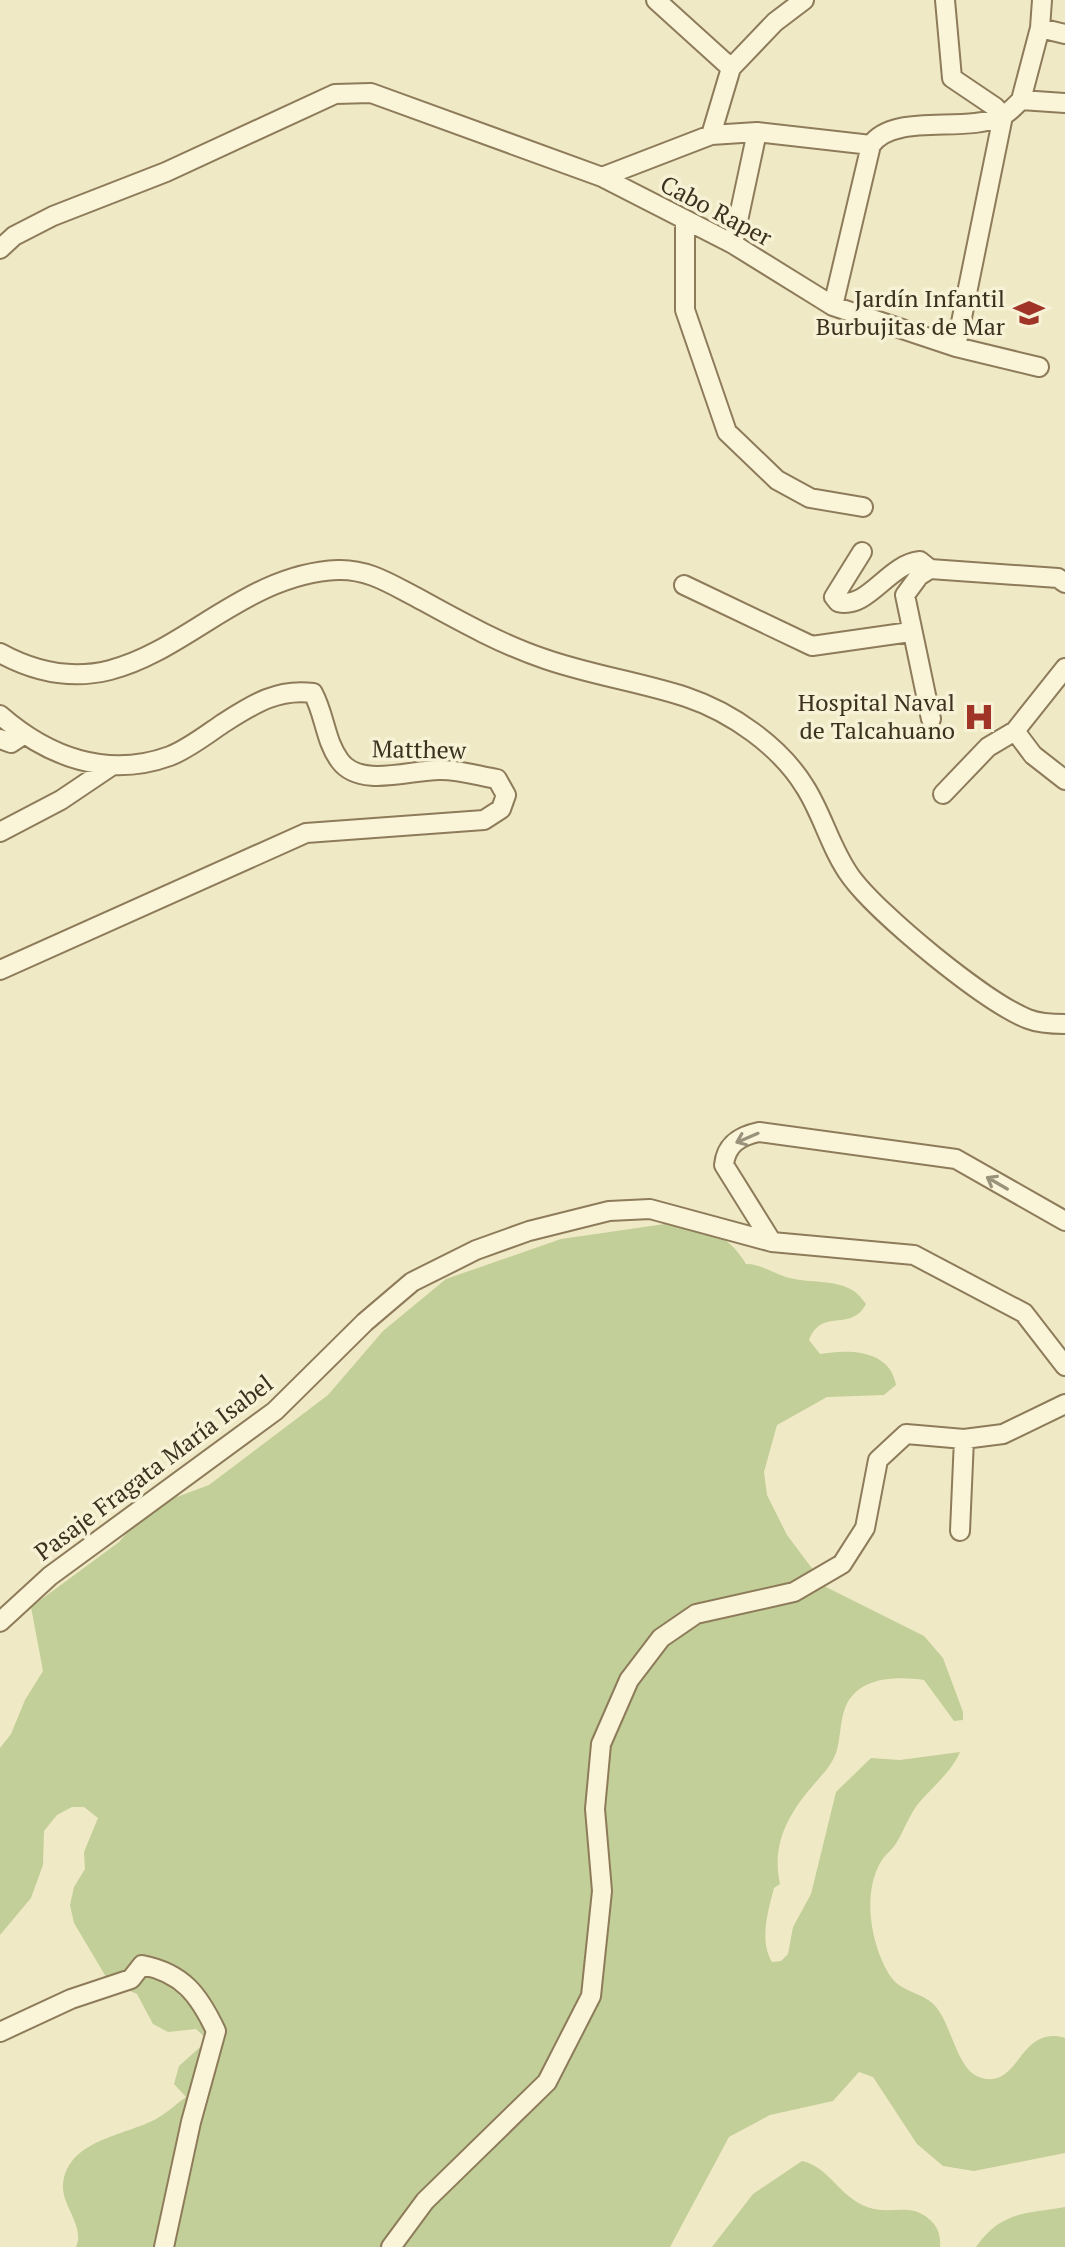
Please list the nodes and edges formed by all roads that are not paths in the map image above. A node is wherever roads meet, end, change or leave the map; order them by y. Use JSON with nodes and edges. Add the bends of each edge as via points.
{"nodes":[{"id":1,"x":656,"y":0,"type":"edge"},
{"id":2,"x":804,"y":0,"type":"edge"},
{"id":3,"x":945,"y":0,"type":"edge"},
{"id":4,"x":1042,"y":0,"type":"edge"},
{"id":5,"x":1040,"y":28,"type":"junction"},
{"id":6,"x":1065,"y":34,"type":"edge"},
{"id":7,"x":731,"y":68,"type":"junction"},
{"id":8,"x":1021,"y":100,"type":"junction"},
{"id":9,"x":1065,"y":103,"type":"edge"},
{"id":10,"x":1003,"y":116,"type":"junction"},
{"id":11,"x":757,"y":132,"type":"junction"},
{"id":12,"x":711,"y":135,"type":"junction"},
{"id":13,"x":871,"y":145,"type":"junction"},
{"id":14,"x":602,"y":177,"type":"junction"},
{"id":15,"x":685,"y":221,"type":"junction"},
{"id":16,"x":733,"y":244,"type":"junction"},
{"id":17,"x":0,"y":249,"type":"edge"},
{"id":18,"x":833,"y":306,"type":"junction"},
{"id":19,"x":956,"y":347,"type":"junction"},
{"id":20,"x":1039,"y":367,"type":"dead end"},
{"id":21,"x":863,"y":507,"type":"dead end"},
{"id":22,"x":862,"y":552,"type":"dead end"},
{"id":23,"x":930,"y":569,"type":"junction"},
{"id":24,"x":1065,"y":583,"type":"edge"},
{"id":25,"x":684,"y":585,"type":"dead end"},
{"id":26,"x":910,"y":632,"type":"junction"},
{"id":27,"x":0,"y":653,"type":"edge"},
{"id":28,"x":1065,"y":668,"type":"edge"},
{"id":29,"x":0,"y":715,"type":"edge"},
{"id":30,"x":931,"y":719,"type":"dead end"},
{"id":31,"x":1015,"y":731,"type":"junction"},
{"id":32,"x":23,"y":735,"type":"junction"},
{"id":33,"x":0,"y":739,"type":"edge"},
{"id":34,"x":110,"y":767,"type":"junction"},
{"id":35,"x":1065,"y":780,"type":"edge"},
{"id":36,"x":943,"y":794,"type":"dead end"},
{"id":37,"x":0,"y":832,"type":"edge"},
{"id":38,"x":0,"y":970,"type":"edge"},
{"id":39,"x":1065,"y":1024,"type":"edge"},
{"id":40,"x":1065,"y":1221,"type":"edge"},
{"id":41,"x":772,"y":1242,"type":"junction"},
{"id":42,"x":1065,"y":1366,"type":"edge"},
{"id":43,"x":1065,"y":1404,"type":"edge"},
{"id":44,"x":964,"y":1439,"type":"junction"},
{"id":45,"x":960,"y":1531,"type":"dead end"},
{"id":46,"x":0,"y":1622,"type":"edge"},
{"id":47,"x":0,"y":2032,"type":"edge"},
{"id":48,"x":164,"y":2247,"type":"edge"},
{"id":49,"x":391,"y":2247,"type":"edge"}],
"edges":[{"from":1,"to":7,"type":"street"},
{"from":2,"to":7,"type":"street"},
{"from":3,"to":10,"type":"street","via":[[952,78]]},
{"from":4,"to":5,"type":"street"},
{"from":5,"to":6,"type":"street"},
{"from":5,"to":8,"type":"street"},
{"from":7,"to":12,"type":"street"},
{"from":8,"to":9,"type":"street"},
{"from":8,"to":10,"type":"street"},
{"from":10,"to":13,"type":"street","via":[[944,127],[890,129]]},
{"from":10,"to":19,"type":"street"},
{"from":11,"to":12,"type":"street"},
{"from":11,"to":13,"type":"street"},
{"from":11,"to":16,"type":"street"},
{"from":12,"to":14,"type":"street"},
{"from":13,"to":18,"type":"street"},
{"from":14,"to":15,"type":"street","name":"Cabo Raper"},
{"from":14,"to":17,"type":"street","name":"Cabo Raper","via":[[371,93],[335,94],[166,172],[53,216]]},
{"from":15,"to":16,"type":"street","name":"Cabo Raper"},
{"from":15,"to":21,"type":"street","via":[[685,310],[727,432],[777,480],[810,498]]},
{"from":16,"to":18,"type":"street","name":"Cabo Raper"},
{"from":18,"to":19,"type":"street","name":"Cabo Raper"},
{"from":19,"to":20,"type":"street","name":"Cabo Raper"},
{"from":22,"to":23,"type":"street","via":[[837,588],[838,602],[858,601],[909,562],[920,561]]},
{"from":23,"to":24,"type":"street","via":[[1058,578]]},
{"from":23,"to":26,"type":"street","via":[[905,595]]},
{"from":25,"to":26,"type":"street","via":[[812,646]]},
{"from":26,"to":30,"type":"street"},
{"from":27,"to":39,"type":"street","via":[[50,674],[74,677],[106,670],[159,652],[268,586],[303,574],[359,570],[542,658],[675,693],[718,711],[764,741],[794,772],[848,874],[887,917],[1004,1007],[1030,1020]]},
{"from":28,"to":31,"type":"street"},
{"from":29,"to":32,"type":"street","name":"Matthew"},
{"from":31,"to":35,"type":"street","via":[[1033,755]]},
{"from":31,"to":36,"type":"street","via":[[988,747]]},
{"from":32,"to":33,"type":"street","via":[[11,743]]},
{"from":32,"to":34,"type":"street","name":"Matthew","via":[[74,760]]},
{"from":34,"to":37,"type":"street"},
{"from":34,"to":38,"type":"street","name":"Matthew","via":[[172,756],[256,702],[295,690],[313,693],[342,764],[364,775],[442,770],[497,779],[506,795],[501,809],[484,820],[306,833]]},
{"from":40,"to":41,"type":"street","one_way":true,"via":[[956,1159],[759,1132],[733,1144],[724,1165]]},
{"from":41,"to":42,"type":"street","name":"Pasaje Fragata María Isabel","via":[[914,1255],[1024,1313]]},
{"from":41,"to":46,"type":"street","name":"Pasaje Fragata María Isabel","via":[[650,1209],[609,1211],[476,1250],[412,1282],[275,1411],[50,1576]]},
{"from":43,"to":44,"type":"street","via":[[1003,1434]]},
{"from":44,"to":45,"type":"street"},
{"from":44,"to":49,"type":"street","via":[[906,1434],[878,1460],[865,1528],[842,1564],[794,1592],[696,1614],[661,1638],[629,1680],[601,1744],[595,1809],[602,1891],[591,1996],[547,2082],[425,2201]]},
{"from":47,"to":48,"type":"street","via":[[131,1979],[142,1965],[166,1970],[201,1999],[216,2031]]}]}
